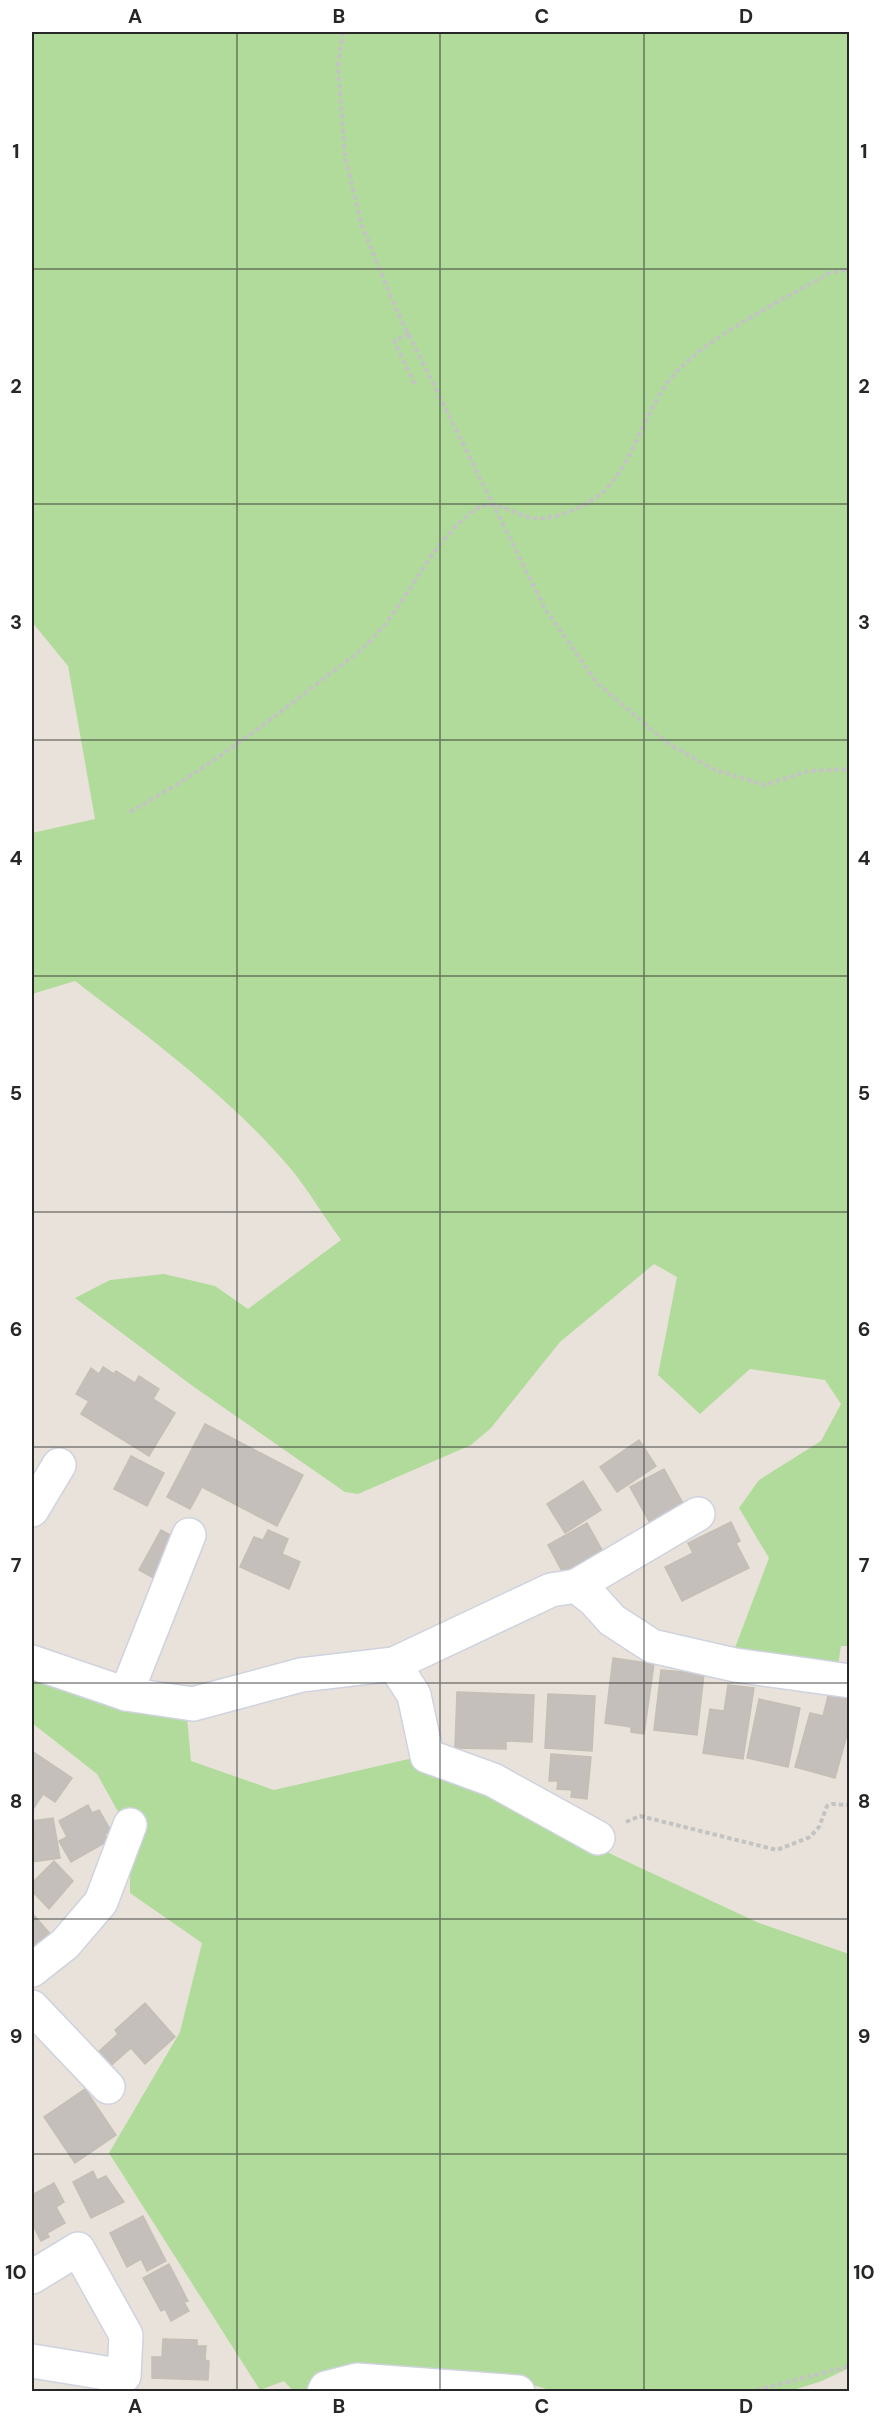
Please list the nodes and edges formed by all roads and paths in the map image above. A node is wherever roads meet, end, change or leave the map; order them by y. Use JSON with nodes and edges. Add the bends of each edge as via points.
{"nodes":[{"id":1,"x":343,"y":32,"type":"edge"},
{"id":2,"x":849,"y":269,"type":"edge"},
{"id":3,"x":409,"y":334,"type":"junction"},
{"id":4,"x":415,"y":385,"type":"dead end"},
{"id":5,"x":492,"y":503,"type":"junction"},
{"id":6,"x":849,"y":769,"type":"edge"},
{"id":7,"x":130,"y":812,"type":"dead end"},
{"id":8,"x":59,"y":1465,"type":"dead end"},
{"id":9,"x":32,"y":1510,"type":"edge"},
{"id":10,"x":698,"y":1514,"type":"dead end"},
{"id":11,"x":189,"y":1535,"type":"dead end"},
{"id":12,"x":576,"y":1586,"type":"junction"},
{"id":13,"x":32,"y":1662,"type":"edge"},
{"id":14,"x":394,"y":1664,"type":"junction"},
{"id":15,"x":849,"y":1681,"type":"edge"},
{"id":16,"x":126,"y":1694,"type":"junction"},
{"id":17,"x":849,"y":1805,"type":"edge"},
{"id":18,"x":130,"y":1825,"type":"dead end"},
{"id":19,"x":598,"y":1838,"type":"joint"},
{"id":20,"x":32,"y":1970,"type":"edge"},
{"id":21,"x":32,"y":2007,"type":"edge"},
{"id":22,"x":108,"y":2087,"type":"dead end"},
{"id":23,"x":32,"y":2277,"type":"edge"},
{"id":24,"x":32,"y":2361,"type":"edge"},
{"id":25,"x":849,"y":2367,"type":"edge"},
{"id":26,"x":324,"y":2391,"type":"edge"},
{"id":27,"x":518,"y":2391,"type":"edge"},
{"id":28,"x":749,"y":2391,"type":"edge"}],
"edges":[{"from":1,"to":3,"type":"path","via":[[338,66],[345,157],[362,226]]},
{"from":2,"to":5,"type":"path","via":[[829,273],[699,350],[669,380],[649,411],[630,453],[605,490],[575,509],[535,519]]},
{"from":3,"to":4,"type":"path","via":[[394,341]]},
{"from":3,"to":5,"type":"path"},
{"from":5,"to":6,"type":"path","via":[[544,607],[597,683],[666,742],[713,770],[765,785],[809,771]]},
{"from":5,"to":7,"type":"path","via":[[478,508],[454,529],[369,642],[236,745]]},
{"from":8,"to":9,"type":"street"},
{"from":10,"to":12,"type":"street"},
{"from":11,"to":16,"type":"street"},
{"from":12,"to":14,"type":"street","via":[[551,1590]]},
{"from":12,"to":15,"type":"street","via":[[612,1620],[652,1646],[735,1665]]},
{"from":13,"to":16,"type":"street"},
{"from":14,"to":16,"type":"street","via":[[301,1675],[193,1704]]},
{"from":14,"to":19,"type":"street","via":[[414,1695],[427,1756],[493,1780]]},
{"from":17,"to":19,"type":"path","via":[[827,1806],[819,1827],[810,1837],[777,1850],[640,1816]]},
{"from":18,"to":20,"type":"street","via":[[101,1902],[65,1944]]},
{"from":21,"to":22,"type":"street"},
{"from":23,"to":24,"type":"street","via":[[78,2249],[126,2335],[124,2376]]},
{"from":25,"to":28,"type":"path"},
{"from":26,"to":27,"type":"street","via":[[357,2380]]}]}
